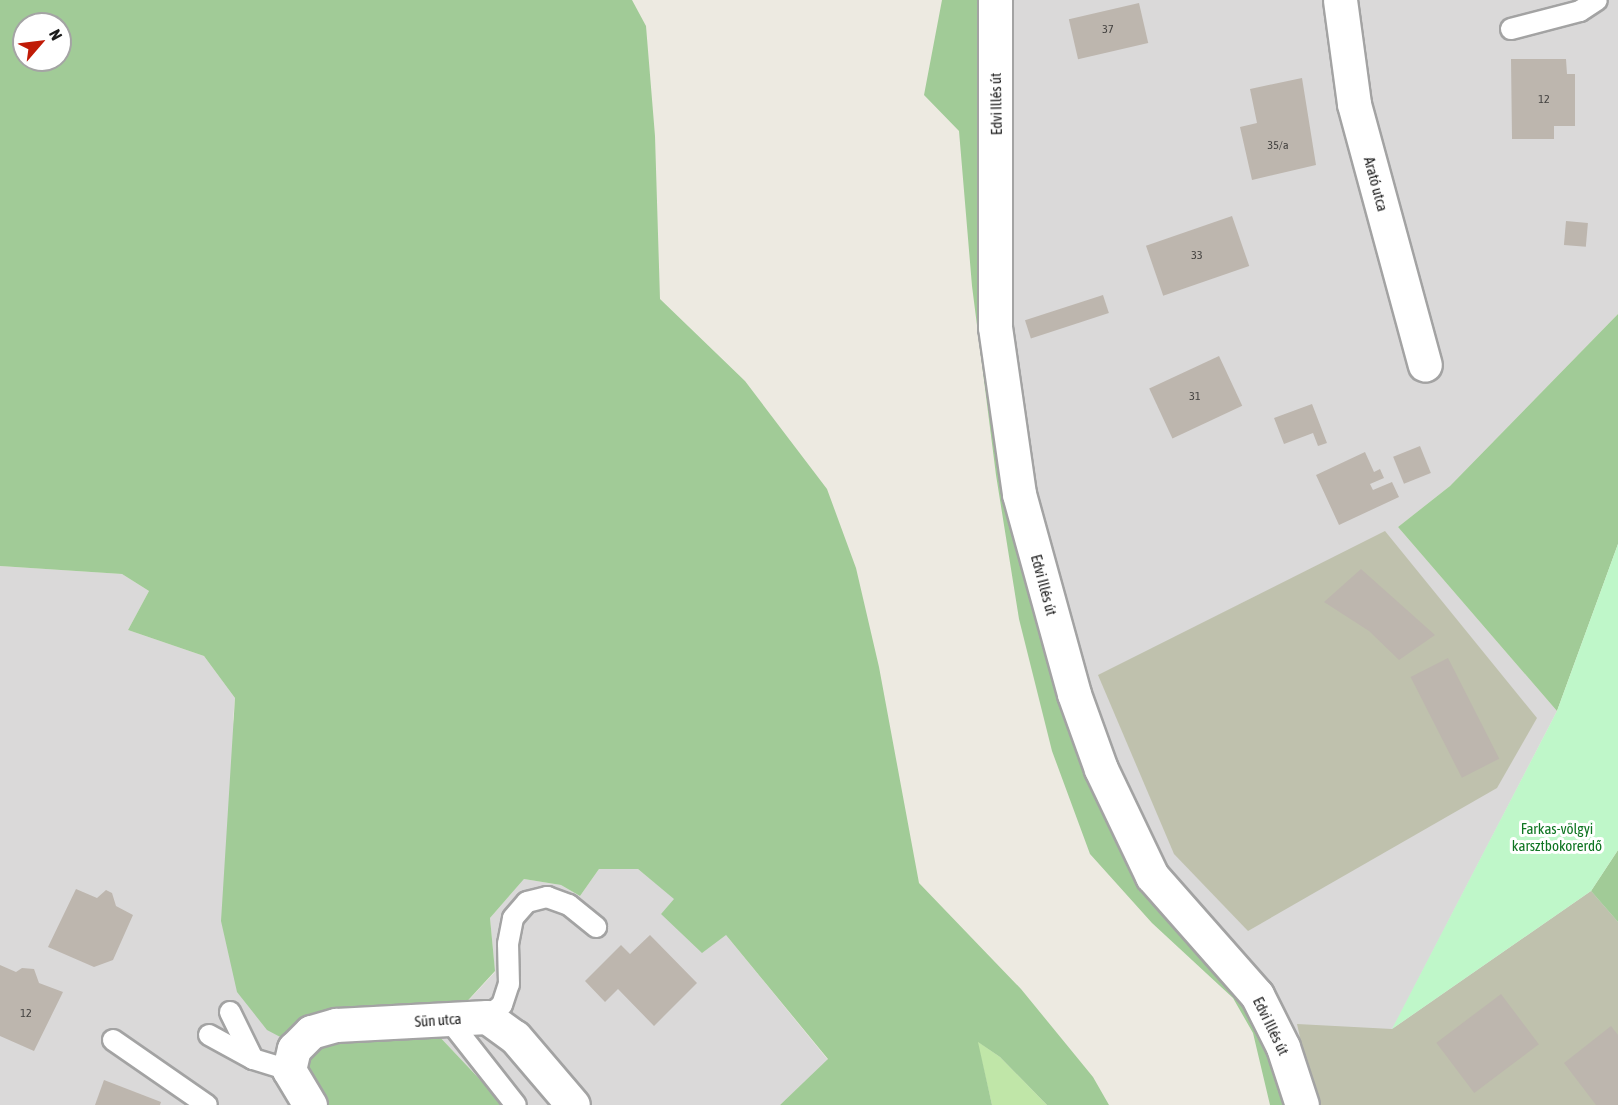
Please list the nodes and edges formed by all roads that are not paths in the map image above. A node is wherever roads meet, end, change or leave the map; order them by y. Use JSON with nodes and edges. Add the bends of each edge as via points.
{"nodes":[{"id":1,"x":995,"y":0,"type":"edge"},
{"id":2,"x":1340,"y":0,"type":"edge"},
{"id":3,"x":1597,"y":0,"type":"edge"},
{"id":4,"x":1511,"y":29,"type":"dead end"},
{"id":5,"x":1425,"y":365,"type":"dead end"},
{"id":6,"x":596,"y":927,"type":"dead end"},
{"id":7,"x":230,"y":1012,"type":"dead end"},
{"id":8,"x":487,"y":1017,"type":"junction"},
{"id":9,"x":450,"y":1020,"type":"junction"},
{"id":10,"x":208,"y":1035,"type":"dead end"},
{"id":11,"x":113,"y":1040,"type":"dead end"},
{"id":12,"x":254,"y":1059,"type":"junction"},
{"id":13,"x":289,"y":1070,"type":"junction"},
{"id":14,"x":207,"y":1105,"type":"edge"},
{"id":15,"x":310,"y":1105,"type":"edge"},
{"id":16,"x":516,"y":1105,"type":"edge"},
{"id":17,"x":573,"y":1105,"type":"edge"},
{"id":18,"x":1302,"y":1105,"type":"edge"}],
"edges":[{"from":1,"to":18,"type":"street","name":"Edvi Illés út","via":[[995,327],[1019,494],[1074,694],[1101,769],[1152,876],[1257,995],[1283,1047]]},
{"from":2,"to":5,"type":"street","name":"Arató utca","via":[[1354,104]]},
{"from":3,"to":4,"type":"lane","via":[[1580,11]]},
{"from":6,"to":8,"type":"lane","via":[[569,904],[547,897],[527,902],[513,918],[508,944],[509,984],[502,1005]]},
{"from":7,"to":12,"type":"lane"},
{"from":8,"to":9,"type":"street","name":"Sün utca"},
{"from":8,"to":17,"type":"street","via":[[515,1037]]},
{"from":9,"to":13,"type":"street","name":"Sün utca","via":[[328,1027],[311,1032],[294,1050]]},
{"from":9,"to":16,"type":"lane"},
{"from":10,"to":12,"type":"lane"},
{"from":11,"to":14,"type":"lane"},
{"from":12,"to":13,"type":"lane"},
{"from":13,"to":15,"type":"street"}]}
